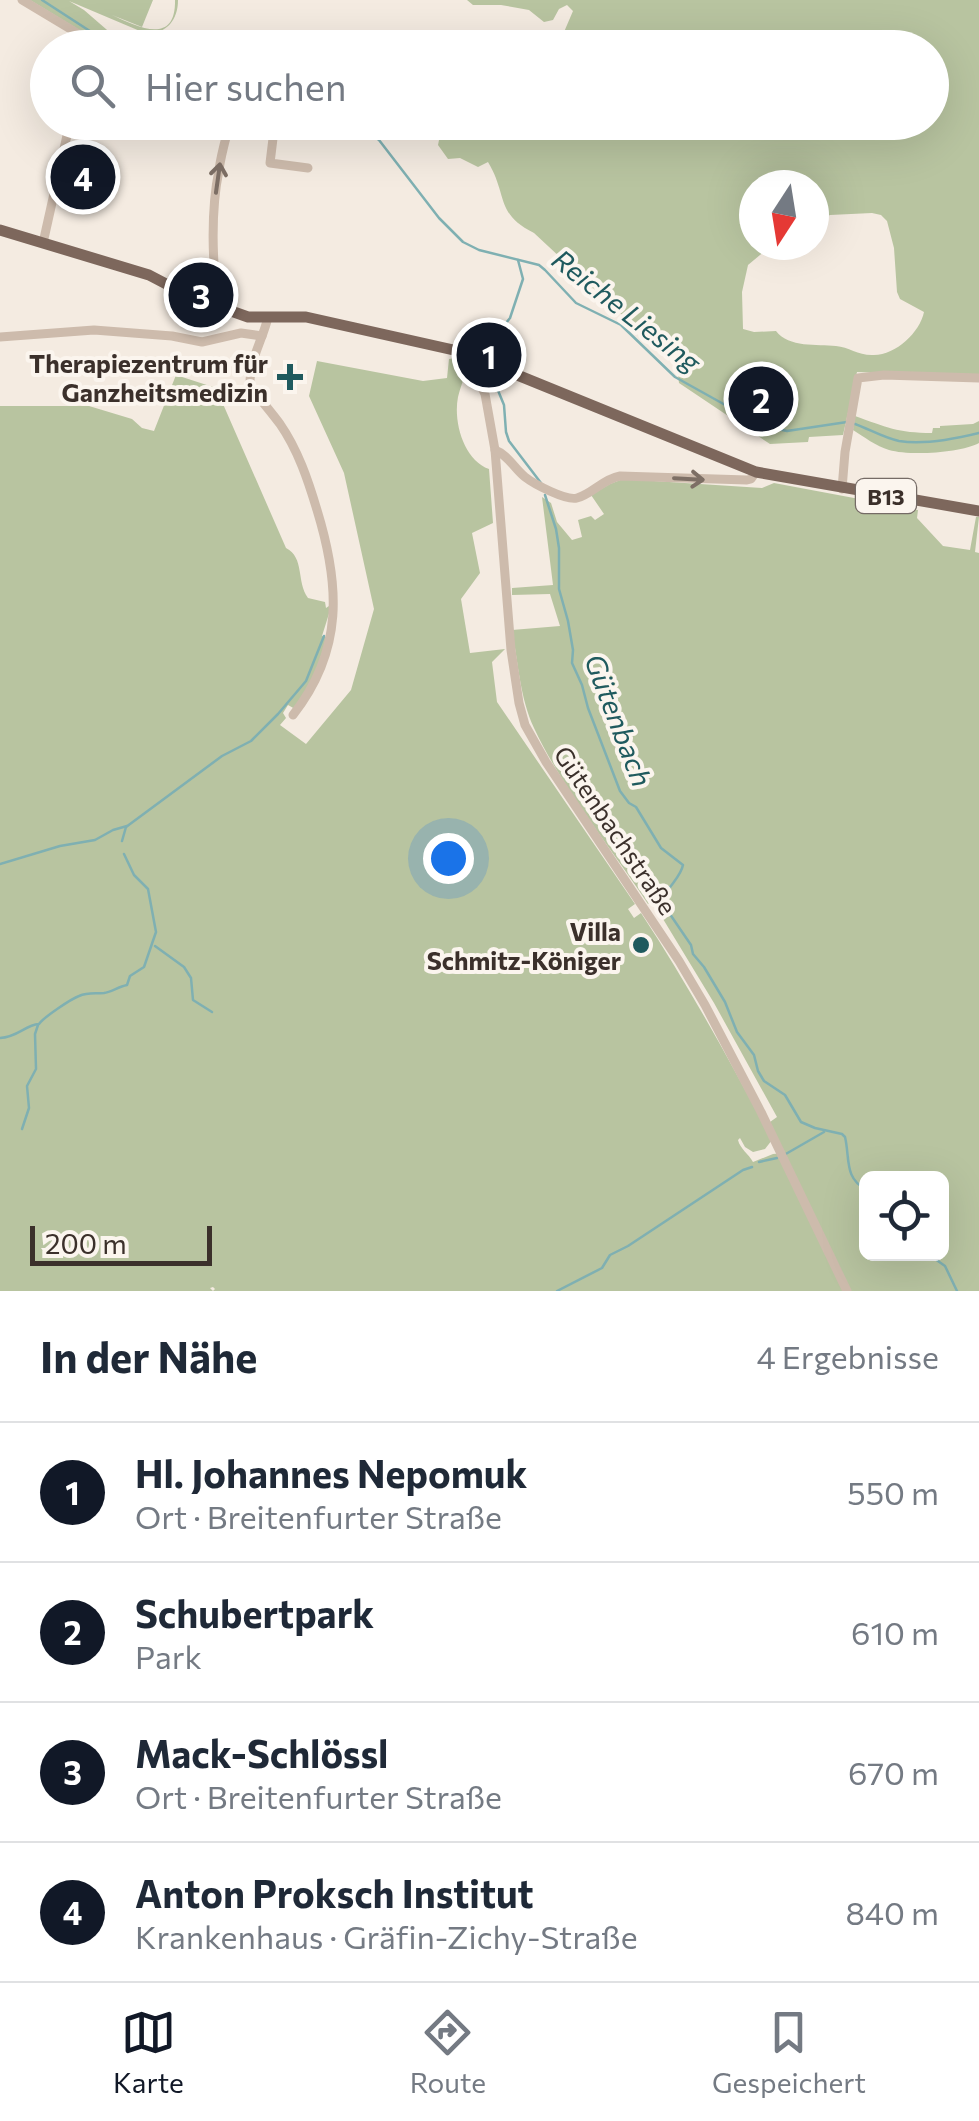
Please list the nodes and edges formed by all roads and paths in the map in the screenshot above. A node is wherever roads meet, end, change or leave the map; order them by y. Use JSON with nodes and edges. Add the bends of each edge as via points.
{"nodes":[{"id":1,"x":22,"y":0,"type":"edge"},
{"id":2,"x":67,"y":30,"type":"edge"},
{"id":3,"x":66,"y":140,"type":"edge"},
{"id":4,"x":226,"y":140,"type":"edge"},
{"id":5,"x":273,"y":140,"type":"edge"},
{"id":6,"x":308,"y":168,"type":"dead end"},
{"id":7,"x":0,"y":230,"type":"edge"},
{"id":8,"x":42,"y":243,"type":"junction"},
{"id":9,"x":212,"y":305,"type":"junction"},
{"id":10,"x":268,"y":317,"type":"junction"},
{"id":11,"x":262,"y":336,"type":"junction"},
{"id":12,"x":0,"y":337,"type":"edge"},
{"id":13,"x":470,"y":356,"type":"junction"},
{"id":14,"x":979,"y":378,"type":"edge"},
{"id":15,"x":495,"y":450,"type":"junction"},
{"id":16,"x":756,"y":472,"type":"junction"},
{"id":17,"x":842,"y":489,"type":"junction"},
{"id":18,"x":979,"y":511,"type":"edge"},
{"id":19,"x":293,"y":715,"type":"dead end"},
{"id":20,"x":847,"y":1291,"type":"edge"}],
"edges":[{"from":1,"to":2,"type":"street"},
{"from":3,"to":8,"type":"street"},
{"from":9,"to":4,"type":"street","one_way":true,"via":[[214,213]]},
{"from":5,"to":6,"type":"street","via":[[270,164]]},
{"from":7,"to":8,"type":"main road","number":"B13"},
{"from":8,"to":9,"type":"main road","number":"B13"},
{"from":9,"to":10,"type":"main road","number":"B13","via":[[244,317]]},
{"from":10,"to":11,"type":"street"},
{"from":10,"to":13,"type":"main road","number":"B13","via":[[306,317]]},
{"from":11,"to":12,"type":"street","via":[[202,342],[94,330]]},
{"from":11,"to":19,"type":"street","via":[[251,388],[298,457],[333,572],[335,610],[323,659]]},
{"from":13,"to":15,"type":"street","name":"Gütenbachstraße"},
{"from":13,"to":16,"type":"main road","number":"B13"},
{"from":14,"to":17,"type":"street","via":[[858,378]]},
{"from":15,"to":16,"type":"street","one_way":true,"via":[[535,483],[571,499],[620,476],[747,480]]},
{"from":15,"to":20,"type":"street","name":"Gütenbachstraße","via":[[510,650],[526,725],[679,961]]},
{"from":16,"to":17,"type":"main road","number":"B13"},
{"from":17,"to":18,"type":"main road","number":"B13"}]}
